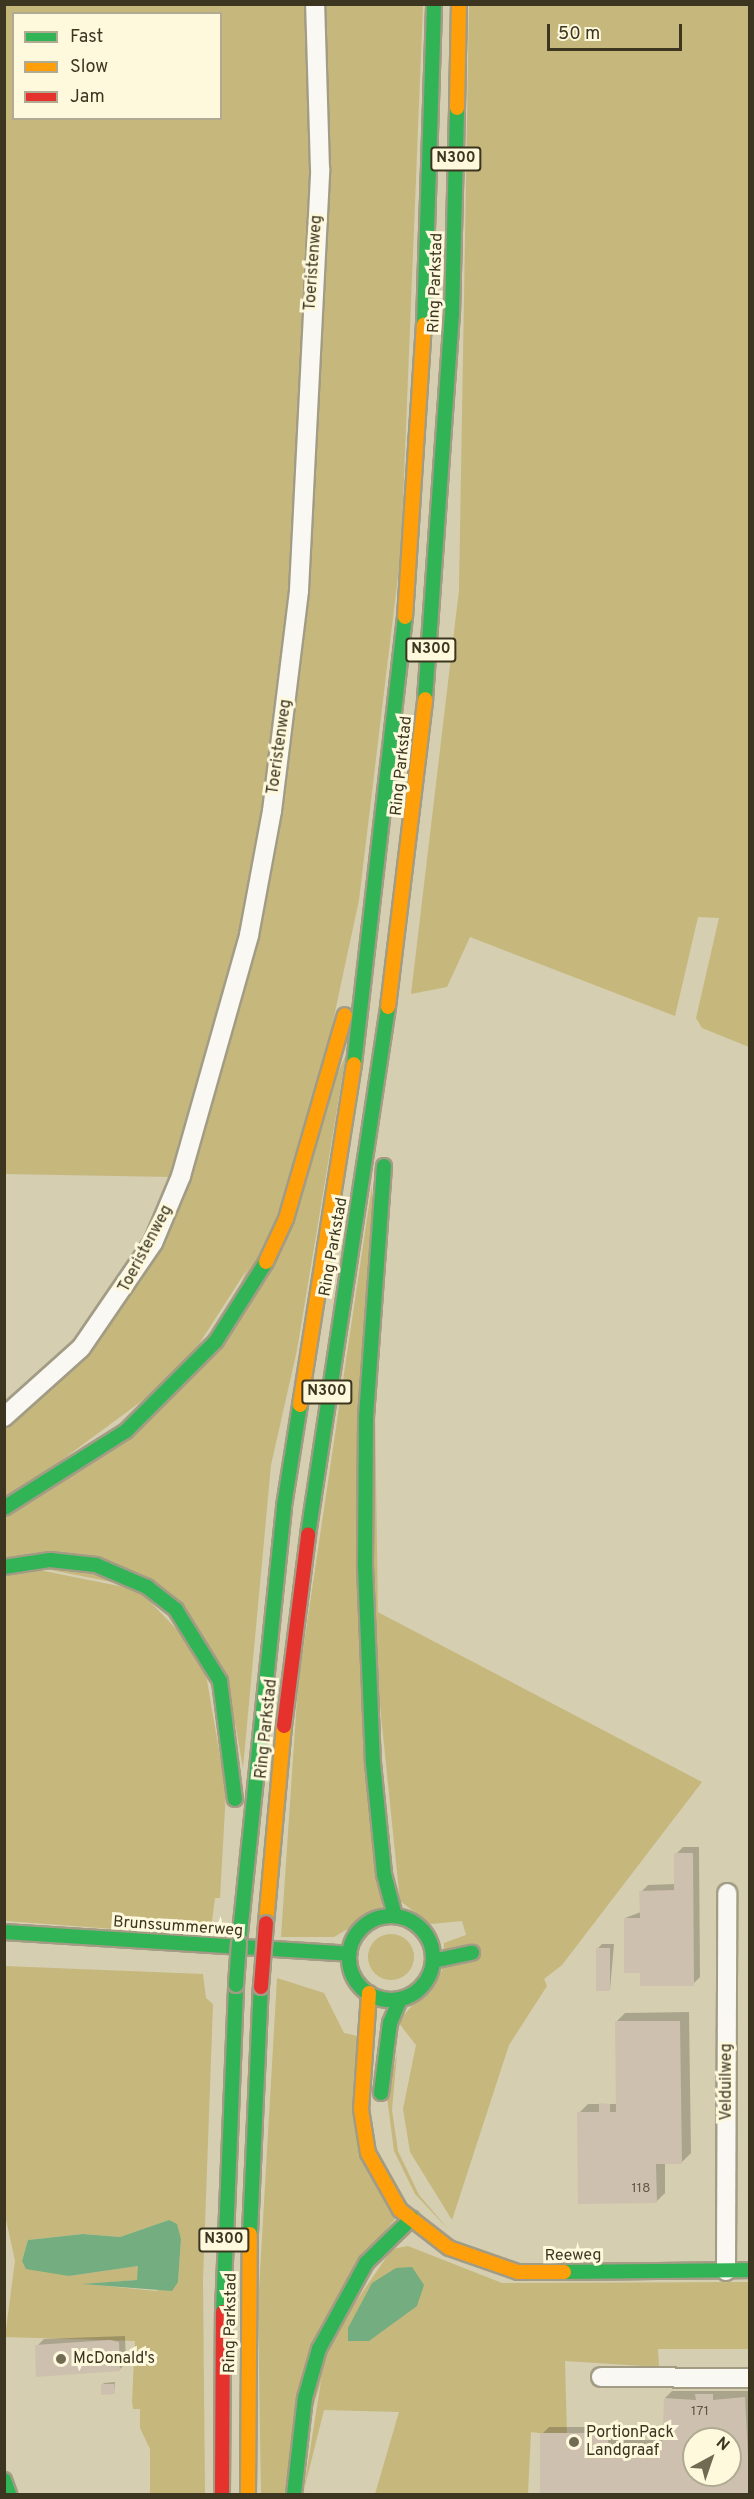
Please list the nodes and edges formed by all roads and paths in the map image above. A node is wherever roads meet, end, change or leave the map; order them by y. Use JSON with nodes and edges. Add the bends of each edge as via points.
{"nodes":[{"id":1,"x":315,"y":4,"type":"edge"},
{"id":2,"x":434,"y":4,"type":"edge"},
{"id":3,"x":459,"y":4,"type":"edge"},
{"id":4,"x":376,"y":914,"type":"junction"},
{"id":5,"x":392,"y":985,"type":"junction"},
{"id":6,"x":4,"y":1417,"type":"edge"},
{"id":7,"x":4,"y":1508,"type":"edge"},
{"id":8,"x":4,"y":1567,"type":"edge"},
{"id":9,"x":727,"y":1893,"type":"dead end"},
{"id":10,"x":395,"y":1916,"type":"junction"},
{"id":11,"x":241,"y":1921,"type":"junction"},
{"id":12,"x":4,"y":1932,"type":"edge"},
{"id":13,"x":472,"y":1953,"type":"dead end"},
{"id":14,"x":349,"y":1954,"type":"junction"},
{"id":15,"x":433,"y":1961,"type":"junction"},
{"id":16,"x":369,"y":1993,"type":"junction"},
{"id":17,"x":400,"y":1999,"type":"junction"},
{"id":18,"x":380,"y":2109,"type":"dead end"},
{"id":19,"x":388,"y":2156,"type":"dead end"},
{"id":20,"x":412,"y":2218,"type":"junction"},
{"id":21,"x":750,"y":2270,"type":"edge"},
{"id":22,"x":726,"y":2271,"type":"junction"},
{"id":23,"x":601,"y":2377,"type":"dead end"},
{"id":24,"x":750,"y":2378,"type":"edge"},
{"id":25,"x":4,"y":2480,"type":"edge"},
{"id":26,"x":9,"y":2494,"type":"edge"},
{"id":27,"x":222,"y":2494,"type":"edge"},
{"id":28,"x":248,"y":2494,"type":"edge"},
{"id":29,"x":294,"y":2494,"type":"edge"}],
"edges":[{"from":1,"to":6,"type":"street","name":"Toeristenweg","via":[[320,169],[299,590],[272,812],[249,935],[180,1176],[153,1243],[101,1325],[50,1381]]},
{"from":2,"to":4,"type":"main road","name":"Ring Parkstad","number":"N300","via":[[421,423],[399,716]]},
{"from":3,"to":5,"type":"main road","name":"Ring Parkstad","number":"N300","via":[[444,467],[430,659]]},
{"from":4,"to":7,"type":"main road","number":"N300","via":[[305,1167],[257,1280],[216,1341],[160,1402],[102,1448]]},
{"from":4,"to":11,"type":"main road","name":"Ring Parkstad","number":"N300","via":[[284,1506]]},
{"from":5,"to":10,"type":"main road","number":"N300","via":[[366,1418],[364,1566],[375,1785],[384,1874]]},
{"from":5,"to":28,"type":"main road","name":"Ring Parkstad","number":"N300","bridge":true,"via":[[296,1612],[266,1923],[249,2268]]},
{"from":8,"to":11,"type":"main road","number":"N300","via":[[50,1560],[109,1569],[147,1587],[193,1630],[220,1681],[227,1708]]},
{"from":9,"to":22,"type":"street","name":"Velduilweg"},
{"from":10,"to":14,"type":"main road","via":[[362,1927]]},
{"from":10,"to":15,"type":"main road","via":[[424,1932]]},
{"from":11,"to":27,"type":"main road","name":"Ring Parkstad","number":"N300","bridge":true,"via":[[224,2265]]},
{"from":12,"to":14,"type":"main road","name":"Brunssummerweg"},
{"from":13,"to":15,"type":"main road"},
{"from":14,"to":16,"type":"main road","via":[[352,1972]]},
{"from":15,"to":17,"type":"main road","via":[[426,1981]]},
{"from":16,"to":17,"type":"main road"},
{"from":16,"to":20,"type":"main road","name":"Reeweg","via":[[364,2135],[387,2194]]},
{"from":17,"to":18,"type":"main road","via":[[390,2023]]},
{"from":19,"to":20,"type":"main road","name":"Reeweg"},
{"from":20,"to":22,"type":"main road","name":"Reeweg","via":[[449,2248],[505,2270]]},
{"from":20,"to":29,"type":"main road","via":[[366,2263],[319,2349],[305,2398]]},
{"from":21,"to":22,"type":"main road","name":"Reeweg"},
{"from":23,"to":24,"type":"street"},
{"from":25,"to":26,"type":"main road"}]}
